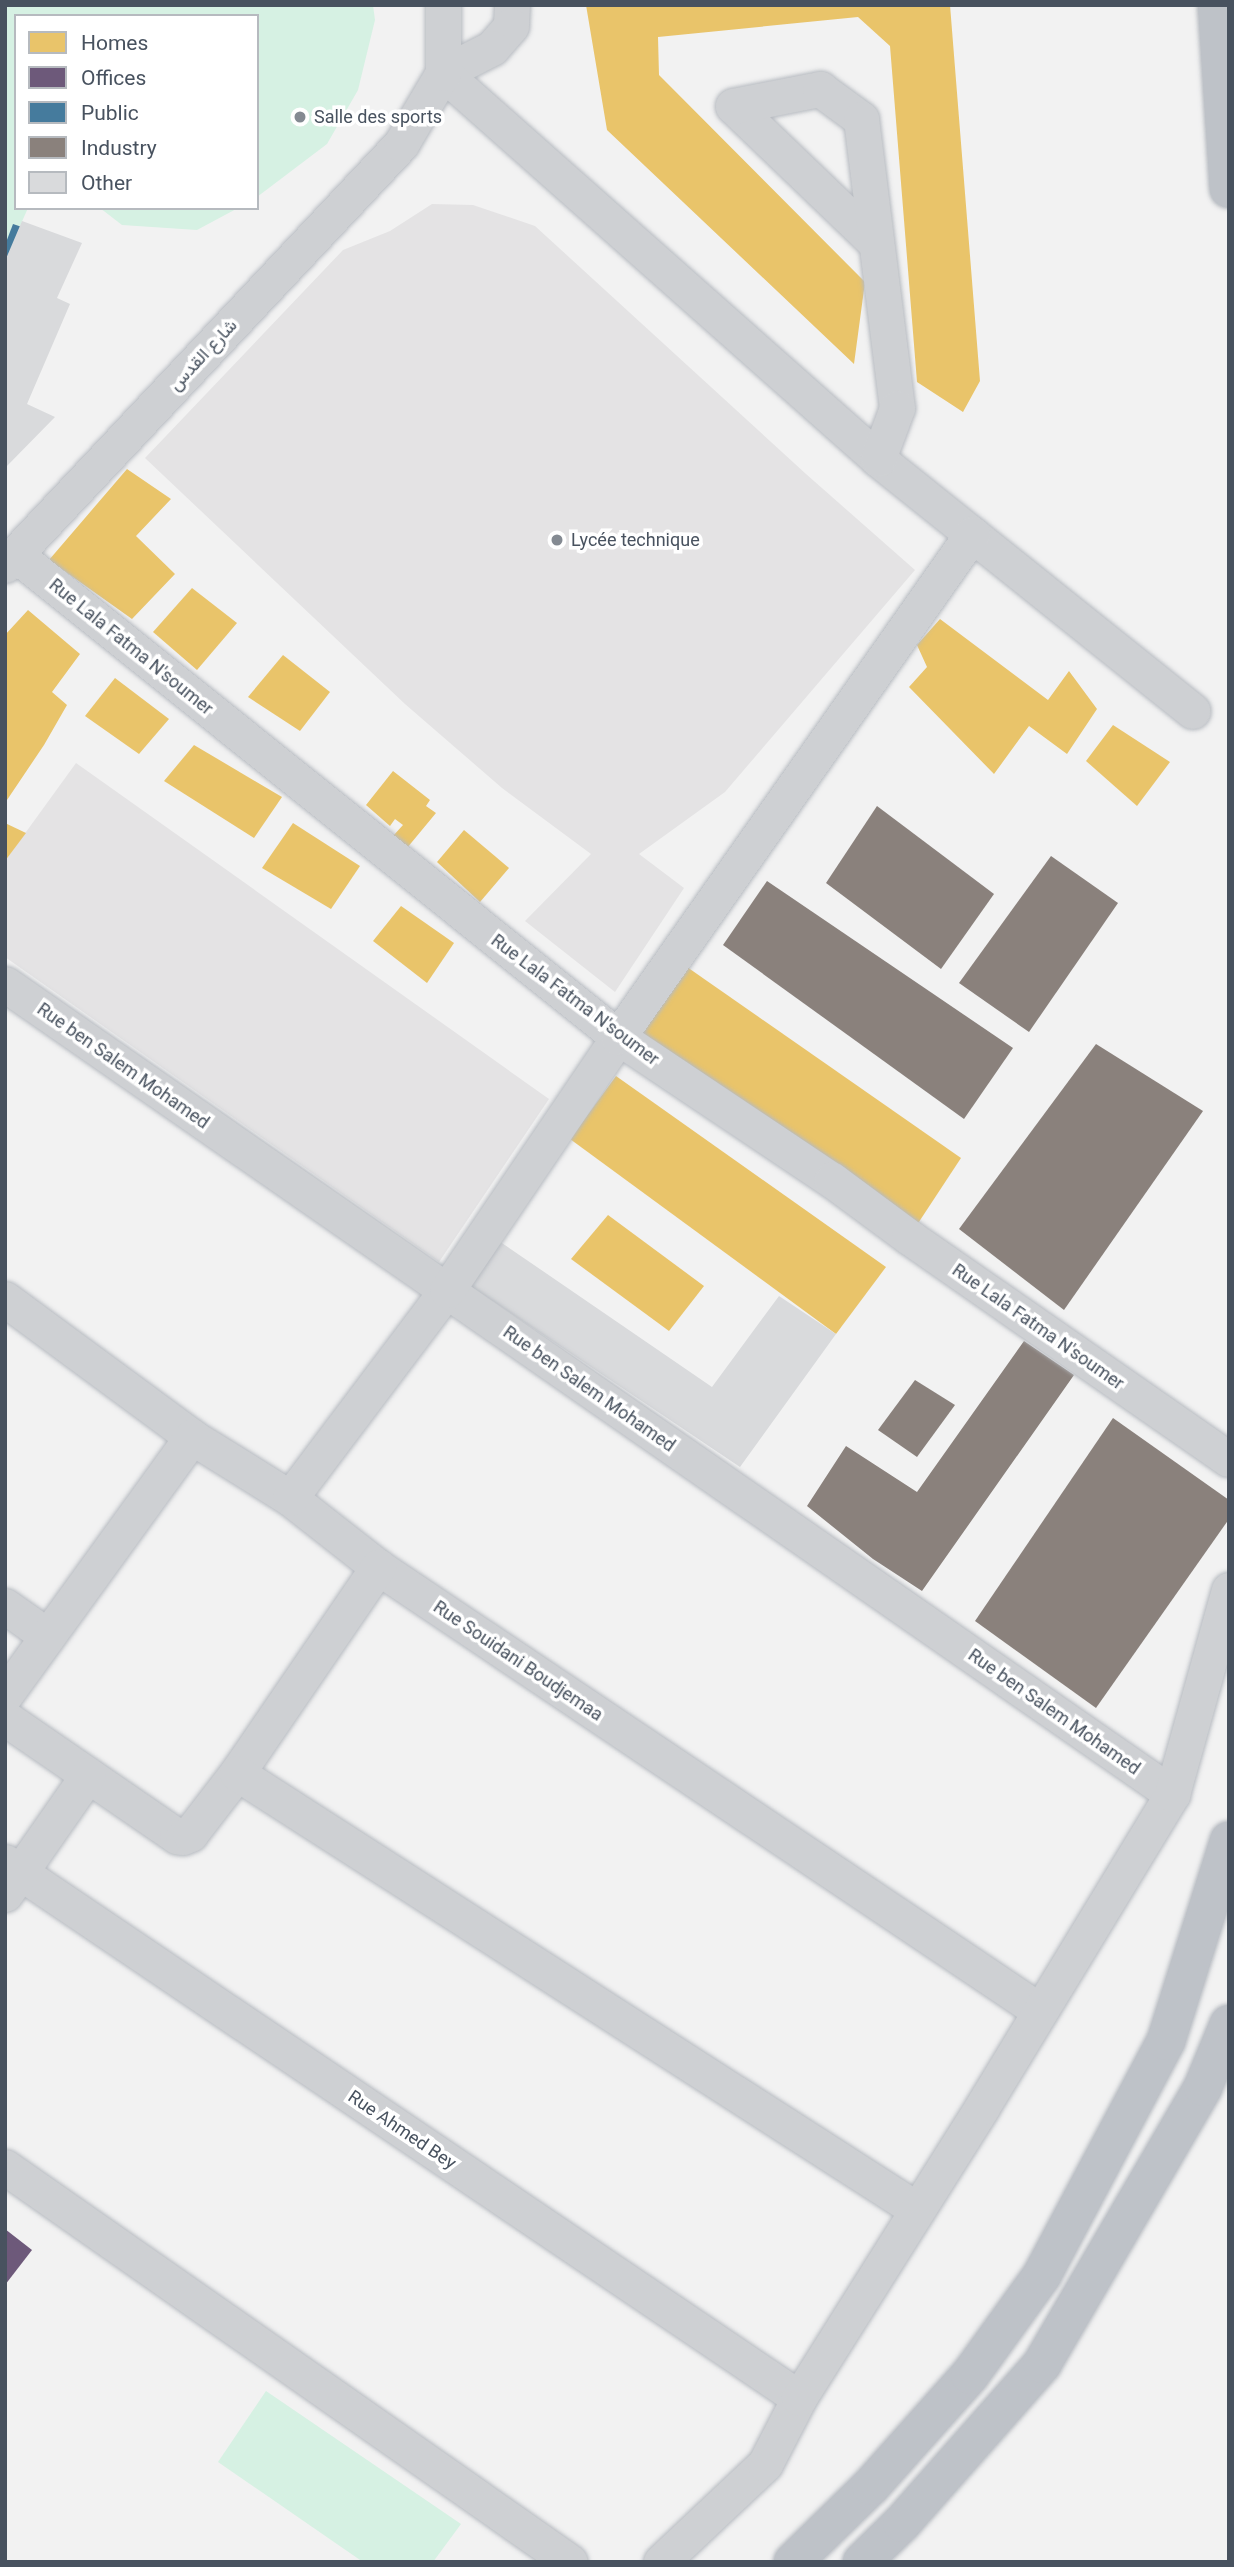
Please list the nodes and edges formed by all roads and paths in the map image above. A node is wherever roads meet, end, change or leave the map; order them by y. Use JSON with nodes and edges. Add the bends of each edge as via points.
{"nodes":[{"id":1,"x":443,"y":5,"type":"edge"},
{"id":2,"x":512,"y":5,"type":"edge"},
{"id":3,"x":1217,"y":5,"type":"edge"},
{"id":4,"x":443,"y":73,"type":"junction"},
{"id":5,"x":1229,"y":189,"type":"edge"},
{"id":6,"x":876,"y":243,"type":"junction"},
{"id":7,"x":878,"y":459,"type":"junction"},
{"id":8,"x":972,"y":534,"type":"junction"},
{"id":9,"x":10,"y":560,"type":"edge"},
{"id":10,"x":1194,"y":711,"type":"dead end"},
{"id":11,"x":5,"y":984,"type":"edge"},
{"id":12,"x":618,"y":1037,"type":"junction"},
{"id":13,"x":447,"y":1290,"type":"junction"},
{"id":14,"x":5,"y":1298,"type":"edge"},
{"id":15,"x":192,"y":1437,"type":"junction"},
{"id":16,"x":1229,"y":1458,"type":"edge"},
{"id":17,"x":290,"y":1497,"type":"junction"},
{"id":18,"x":378,"y":1567,"type":"junction"},
{"id":19,"x":1229,"y":1590,"type":"edge"},
{"id":20,"x":5,"y":1606,"type":"edge"},
{"id":21,"x":46,"y":1635,"type":"junction"},
{"id":22,"x":5,"y":1695,"type":"edge"},
{"id":23,"x":5,"y":1718,"type":"edge"},
{"id":24,"x":237,"y":1773,"type":"junction"},
{"id":25,"x":88,"y":1775,"type":"junction"},
{"id":26,"x":1172,"y":1794,"type":"junction"},
{"id":27,"x":1229,"y":1841,"type":"edge"},
{"id":28,"x":10,"y":1876,"type":"edge"},
{"id":29,"x":1040,"y":2011,"type":"junction"},
{"id":30,"x":1229,"y":2024,"type":"edge"},
{"id":31,"x":5,"y":2167,"type":"edge"},
{"id":32,"x":916,"y":2209,"type":"junction"},
{"id":33,"x":799,"y":2398,"type":"junction"},
{"id":34,"x":570,"y":2562,"type":"edge"},
{"id":35,"x":661,"y":2562,"type":"edge"},
{"id":36,"x":793,"y":2562,"type":"edge"},
{"id":37,"x":862,"y":2562,"type":"edge"}],
"edges":[{"from":1,"to":4,"type":"street"},
{"from":2,"to":4,"type":"street","via":[[511,26],[492,48]]},
{"from":3,"to":5,"type":"highway"},
{"from":4,"to":7,"type":"street"},
{"from":4,"to":9,"type":"street","name":"شارع القدس","via":[[401,144]]},
{"from":6,"to":6,"type":"street","via":[[861,120],[820,89],[733,106]]},
{"from":6,"to":7,"type":"street","via":[[897,408]]},
{"from":7,"to":8,"type":"street"},
{"from":8,"to":10,"type":"street"},
{"from":8,"to":12,"type":"street"},
{"from":9,"to":12,"type":"street","name":"Rue Lala Fatma N'soumer"},
{"from":11,"to":13,"type":"street","name":"Rue ben Salem Mohamed"},
{"from":12,"to":13,"type":"street"},
{"from":12,"to":16,"type":"street","name":"Rue Lala Fatma N'soumer","via":[[832,1180]]},
{"from":13,"to":17,"type":"street"},
{"from":13,"to":26,"type":"street","name":"Rue ben Salem Mohamed"},
{"from":14,"to":15,"type":"street","name":"Rue Souidani Boudjemaa"},
{"from":15,"to":17,"type":"street","name":"Rue Souidani Boudjemaa"},
{"from":15,"to":21,"type":"street"},
{"from":17,"to":18,"type":"street","name":"Rue Souidani Boudjemaa"},
{"from":18,"to":24,"type":"street"},
{"from":18,"to":29,"type":"street","name":"Rue Souidani Boudjemaa"},
{"from":19,"to":26,"type":"street"},
{"from":20,"to":21,"type":"street"},
{"from":21,"to":22,"type":"street"},
{"from":23,"to":25,"type":"street"},
{"from":24,"to":25,"type":"street","via":[[183,1837]]},
{"from":24,"to":32,"type":"street"},
{"from":25,"to":28,"type":"street"},
{"from":26,"to":29,"type":"street"},
{"from":27,"to":36,"type":"highway","via":[[1166,2041],[1042,2275],[970,2375],[871,2486]]},
{"from":28,"to":33,"type":"street","name":"Rue Ahmed Bey"},
{"from":29,"to":32,"type":"street"},
{"from":30,"to":37,"type":"highway","via":[[1203,2087],[1042,2364]]},
{"from":31,"to":34,"type":"street"},
{"from":32,"to":33,"type":"street"},
{"from":33,"to":35,"type":"street","via":[[765,2464]]}]}
